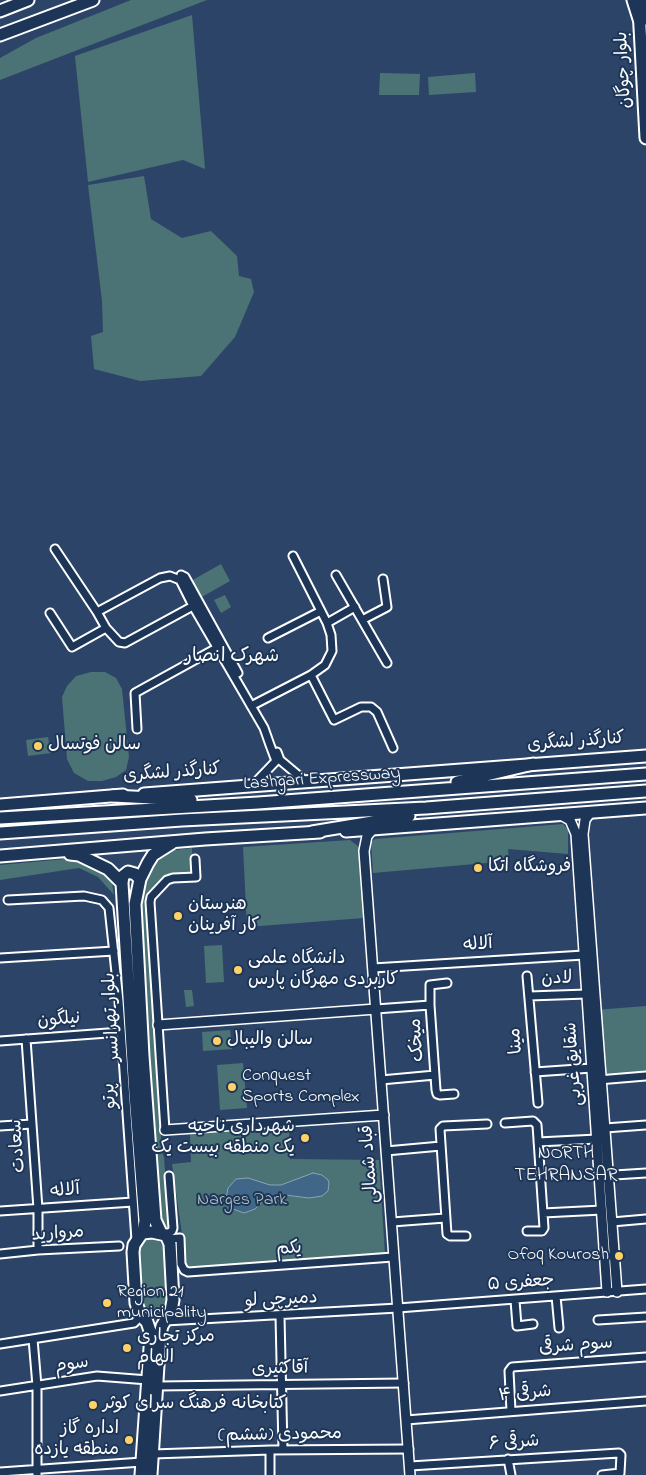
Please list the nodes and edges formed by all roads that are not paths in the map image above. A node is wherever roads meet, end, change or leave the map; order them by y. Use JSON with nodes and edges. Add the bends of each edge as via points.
{"nodes":[{"id":1,"x":93,"y":0,"type":"edge"},
{"id":2,"x":634,"y":0,"type":"edge"},
{"id":3,"x":638,"y":0,"type":"edge"},
{"id":4,"x":644,"y":0,"type":"edge"},
{"id":5,"x":25,"y":1,"type":"edge"},
{"id":6,"x":0,"y":6,"type":"edge"},
{"id":7,"x":0,"y":11,"type":"edge"},
{"id":8,"x":53,"y":15,"type":"junction"},
{"id":9,"x":643,"y":20,"type":"edge"},
{"id":10,"x":0,"y":35,"type":"edge"},
{"id":11,"x":0,"y":41,"type":"edge"},
{"id":12,"x":646,"y":138,"type":"edge"},
{"id":13,"x":55,"y":549,"type":"dead end"},
{"id":14,"x":293,"y":556,"type":"dead end"},
{"id":15,"x":336,"y":575,"type":"dead end"},
{"id":16,"x":383,"y":579,"type":"dead end"},
{"id":17,"x":180,"y":580,"type":"junction"},
{"id":18,"x":193,"y":606,"type":"junction"},
{"id":19,"x":355,"y":607,"type":"junction"},
{"id":20,"x":321,"y":611,"type":"junction"},
{"id":21,"x":97,"y":612,"type":"junction"},
{"id":22,"x":50,"y":613,"type":"dead end"},
{"id":23,"x":362,"y":620,"type":"junction"},
{"id":24,"x":327,"y":623,"type":"junction"},
{"id":25,"x":106,"y":628,"type":"junction"},
{"id":26,"x":268,"y":638,"type":"dead end"},
{"id":27,"x":220,"y":646,"type":"junction"},
{"id":28,"x":387,"y":663,"type":"dead end"},
{"id":29,"x":310,"y":675,"type":"junction"},
{"id":30,"x":253,"y":705,"type":"junction"},
{"id":31,"x":138,"y":728,"type":"dead end"},
{"id":32,"x":393,"y":748,"type":"dead end"},
{"id":33,"x":646,"y":756,"type":"edge"},
{"id":34,"x":533,"y":764,"type":"junction"},
{"id":35,"x":646,"y":774,"type":"edge"},
{"id":36,"x":306,"y":782,"type":"junction"},
{"id":37,"x":253,"y":786,"type":"junction"},
{"id":38,"x":421,"y":790,"type":"junction"},
{"id":39,"x":646,"y":791,"type":"edge"},
{"id":40,"x":113,"y":796,"type":"junction"},
{"id":41,"x":258,"y":803,"type":"junction"},
{"id":42,"x":490,"y":804,"type":"junction"},
{"id":43,"x":0,"y":805,"type":"edge"},
{"id":44,"x":646,"y":808,"type":"edge"},
{"id":45,"x":590,"y":813,"type":"junction"},
{"id":46,"x":558,"y":814,"type":"junction"},
{"id":47,"x":0,"y":818,"type":"edge"},
{"id":48,"x":373,"y":829,"type":"junction"},
{"id":49,"x":348,"y":831,"type":"junction"},
{"id":50,"x":312,"y":832,"type":"junction"},
{"id":51,"x":0,"y":834,"type":"edge"},
{"id":52,"x":580,"y":834,"type":"junction"},
{"id":53,"x":174,"y":842,"type":"junction"},
{"id":54,"x":364,"y":851,"type":"junction"},
{"id":55,"x":47,"y":852,"type":"junction"},
{"id":56,"x":0,"y":856,"type":"edge"},
{"id":57,"x":195,"y":859,"type":"dead end"},
{"id":58,"x":140,"y":879,"type":"junction"},
{"id":59,"x":122,"y":882,"type":"junction"},
{"id":60,"x":8,"y":900,"type":"dead end"},
{"id":61,"x":586,"y":925,"type":"junction"},
{"id":62,"x":114,"y":951,"type":"junction"},
{"id":63,"x":584,"y":955,"type":"junction"},
{"id":64,"x":0,"y":958,"type":"edge"},
{"id":65,"x":373,"y":968,"type":"junction"},
{"id":66,"x":527,"y":976,"type":"dead end"},
{"id":67,"x":128,"y":981,"type":"junction"},
{"id":68,"x":448,"y":983,"type":"dead end"},
{"id":69,"x":587,"y":994,"type":"junction"},
{"id":70,"x":529,"y":996,"type":"junction"},
{"id":71,"x":119,"y":1001,"type":"junction"},
{"id":72,"x":430,"y":1004,"type":"junction"},
{"id":73,"x":376,"y":1008,"type":"junction"},
{"id":74,"x":158,"y":1025,"type":"junction"},
{"id":75,"x":121,"y":1032,"type":"junction"},
{"id":76,"x":26,"y":1039,"type":"junction"},
{"id":77,"x":0,"y":1041,"type":"edge"},
{"id":78,"x":592,"y":1068,"type":"junction"},
{"id":79,"x":535,"y":1072,"type":"junction"},
{"id":80,"x":435,"y":1075,"type":"junction"},
{"id":81,"x":646,"y":1076,"type":"edge"},
{"id":82,"x":381,"y":1080,"type":"junction"},
{"id":83,"x":597,"y":1080,"type":"junction"},
{"id":84,"x":454,"y":1094,"type":"dead end"},
{"id":85,"x":538,"y":1103,"type":"dead end"},
{"id":86,"x":384,"y":1115,"type":"junction"},
{"id":87,"x":505,"y":1123,"type":"dead end"},
{"id":88,"x":32,"y":1124,"type":"junction"},
{"id":89,"x":487,"y":1124,"type":"dead end"},
{"id":90,"x":646,"y":1125,"type":"edge"},
{"id":91,"x":0,"y":1126,"type":"edge"},
{"id":92,"x":605,"y":1128,"type":"junction"},
{"id":93,"x":165,"y":1130,"type":"joint"},
{"id":94,"x":597,"y":1139,"type":"junction"},
{"id":95,"x":538,"y":1142,"type":"junction"},
{"id":96,"x":441,"y":1146,"type":"junction"},
{"id":97,"x":386,"y":1151,"type":"junction"},
{"id":98,"x":646,"y":1174,"type":"edge"},
{"id":99,"x":169,"y":1176,"type":"dead end"},
{"id":100,"x":604,"y":1176,"type":"junction"},
{"id":101,"x":133,"y":1202,"type":"junction"},
{"id":102,"x":38,"y":1209,"type":"junction"},
{"id":103,"x":602,"y":1210,"type":"junction"},
{"id":104,"x":0,"y":1211,"type":"edge"},
{"id":105,"x":543,"y":1212,"type":"junction"},
{"id":106,"x":446,"y":1218,"type":"junction"},
{"id":107,"x":646,"y":1219,"type":"edge"},
{"id":108,"x":392,"y":1222,"type":"junction"},
{"id":109,"x":612,"y":1222,"type":"junction"},
{"id":110,"x":527,"y":1232,"type":"dead end"},
{"id":111,"x":165,"y":1236,"type":"junction"},
{"id":112,"x":466,"y":1236,"type":"dead end"},
{"id":113,"x":139,"y":1237,"type":"junction"},
{"id":114,"x":119,"y":1246,"type":"dead end"},
{"id":115,"x":38,"y":1250,"type":"junction"},
{"id":116,"x":0,"y":1254,"type":"edge"},
{"id":117,"x":393,"y":1257,"type":"junction"},
{"id":118,"x":646,"y":1290,"type":"edge"},
{"id":119,"x":612,"y":1292,"type":"junction"},
{"id":120,"x":556,"y":1296,"type":"junction"},
{"id":121,"x":515,"y":1300,"type":"junction"},
{"id":122,"x":398,"y":1308,"type":"junction"},
{"id":123,"x":280,"y":1316,"type":"junction"},
{"id":124,"x":646,"y":1317,"type":"edge"},
{"id":125,"x":144,"y":1319,"type":"junction"},
{"id":126,"x":598,"y":1320,"type":"dead end"},
{"id":127,"x":165,"y":1321,"type":"junction"},
{"id":128,"x":533,"y":1324,"type":"dead end"},
{"id":129,"x":559,"y":1328,"type":"dead end"},
{"id":130,"x":33,"y":1339,"type":"junction"},
{"id":131,"x":0,"y":1344,"type":"edge"},
{"id":132,"x":646,"y":1356,"type":"edge"},
{"id":133,"x":153,"y":1383,"type":"junction"},
{"id":134,"x":404,"y":1383,"type":"junction"},
{"id":135,"x":282,"y":1384,"type":"junction"},
{"id":136,"x":37,"y":1386,"type":"junction"},
{"id":137,"x":0,"y":1391,"type":"edge"},
{"id":138,"x":646,"y":1401,"type":"edge"},
{"id":139,"x":511,"y":1412,"type":"junction"},
{"id":140,"x":406,"y":1420,"type":"junction"},
{"id":141,"x":408,"y":1449,"type":"junction"},
{"id":142,"x":270,"y":1450,"type":"junction"},
{"id":143,"x":283,"y":1450,"type":"junction"},
{"id":144,"x":153,"y":1454,"type":"junction"},
{"id":145,"x":508,"y":1459,"type":"junction"},
{"id":146,"x":142,"y":1462,"type":"junction"},
{"id":147,"x":410,"y":1471,"type":"edge"},
{"id":148,"x":0,"y":1472,"type":"edge"},
{"id":149,"x":37,"y":1472,"type":"edge"},
{"id":150,"x":141,"y":1475,"type":"edge"},
{"id":151,"x":151,"y":1475,"type":"edge"},
{"id":152,"x":270,"y":1475,"type":"edge"},
{"id":153,"x":511,"y":1475,"type":"edge"},
{"id":154,"x":602,"y":1475,"type":"edge"}],
"edges":[{"from":1,"to":8,"type":"main road"},
{"from":2,"to":9,"type":"main road"},
{"from":3,"to":9,"type":"main road","name":"بلوار چوگان"},
{"from":4,"to":9,"type":"main road","name":"بلوار چوگان"},
{"from":5,"to":6,"type":"main road"},
{"from":5,"to":7,"type":"main road"},
{"from":8,"to":10,"type":"main road"},
{"from":8,"to":11,"type":"main road"},
{"from":9,"to":12,"type":"main road","name":"بلوار چوگان"},
{"from":13,"to":21,"type":"street"},
{"from":14,"to":20,"type":"street"},
{"from":15,"to":19,"type":"street"},
{"from":16,"to":23,"type":"street","via":[[387,607]]},
{"from":17,"to":18,"type":"street"},
{"from":17,"to":21,"type":"street","via":[[170,576],[160,578]]},
{"from":17,"to":27,"type":"street","via":[[181,576],[185,577]]},
{"from":18,"to":25,"type":"street","via":[[125,643],[119,642]]},
{"from":18,"to":27,"type":"street"},
{"from":19,"to":23,"type":"street"},
{"from":19,"to":24,"type":"street"},
{"from":20,"to":24,"type":"street"},
{"from":20,"to":26,"type":"street"},
{"from":21,"to":25,"type":"street"},
{"from":22,"to":25,"type":"street","via":[[72,647]]},
{"from":23,"to":28,"type":"street"},
{"from":24,"to":29,"type":"street","via":[[332,635],[332,651],[325,665]]},
{"from":27,"to":30,"type":"street"},
{"from":27,"to":31,"type":"street","via":[[135,693]]},
{"from":29,"to":30,"type":"street"},
{"from":29,"to":32,"type":"street","via":[[334,720],[361,707],[371,707],[377,712]]},
{"from":30,"to":36,"type":"street","via":[[268,726],[280,760]]},
{"from":30,"to":37,"type":"street","via":[[276,761]]},
{"from":33,"to":34,"type":"main road","name":"کنارگذر لشگری"},
{"from":34,"to":36,"type":"main road","name":"کنارگذر لشگری"},
{"from":34,"to":38,"type":"main road"},
{"from":35,"to":38,"type":"main road","name":"Lashgari Expressway"},
{"from":36,"to":37,"type":"main road","name":"کنارگذر لشگری"},
{"from":37,"to":40,"type":"main road","name":"کنارگذر لشگری"},
{"from":38,"to":41,"type":"main road","name":"Lashgari Expressway"},
{"from":39,"to":42,"type":"main road","name":"Lashgari Expressway"},
{"from":40,"to":41,"type":"main road"},
{"from":40,"to":43,"type":"main road","name":"کنارگذر لشگری"},
{"from":41,"to":47,"type":"main road","name":"Lashgari Expressway"},
{"from":42,"to":50,"type":"main road"},
{"from":42,"to":51,"type":"main road","name":"Lashgari Expressway","via":[[182,820]]},
{"from":44,"to":45,"type":"main road"},
{"from":45,"to":46,"type":"main road"},
{"from":45,"to":52,"type":"street"},
{"from":46,"to":48,"type":"main road"},
{"from":46,"to":52,"type":"street","via":[[570,820]]},
{"from":48,"to":49,"type":"main road"},
{"from":48,"to":54,"type":"street","via":[[366,836]]},
{"from":49,"to":50,"type":"main road"},
{"from":49,"to":54,"type":"street","via":[[359,838]]},
{"from":50,"to":53,"type":"main road"},
{"from":52,"to":61,"type":"street","name":"شقایق غربی"},
{"from":53,"to":55,"type":"main road"},
{"from":53,"to":58,"type":"main road","name":"بلوار تهرانسر","via":[[153,855]]},
{"from":54,"to":65,"type":"street","name":"قباد شمالی"},
{"from":55,"to":56,"type":"main road"},
{"from":55,"to":59,"type":"main road","via":[[91,860]]},
{"from":57,"to":74,"type":"street","via":[[196,877],[167,880],[151,897]]},
{"from":58,"to":59,"type":"main road","via":[[128,872]]},
{"from":58,"to":111,"type":"main road","name":"بلوار تهرانسر","via":[[135,904],[142,1056],[156,1220]]},
{"from":59,"to":67,"type":"main road","name":"بلوار تهرانسر"},
{"from":60,"to":62,"type":"street","name":"پرتو","via":[[84,896],[102,900],[109,908]]},
{"from":61,"to":63,"type":"street","name":"شقایق غربی"},
{"from":61,"to":83,"type":"street","name":"شقایق غربی"},
{"from":62,"to":64,"type":"street"},
{"from":62,"to":71,"type":"street","name":"پرتو"},
{"from":63,"to":65,"type":"street","name":"آلاله"},
{"from":63,"to":69,"type":"street","name":"شقایق غربی"},
{"from":65,"to":73,"type":"street","name":"قباد شمالی"},
{"from":66,"to":70,"type":"street","name":"مینا"},
{"from":67,"to":71,"type":"street"},
{"from":67,"to":113,"type":"main road","name":"بلوار تهرانسر","via":[[145,1221]]},
{"from":68,"to":72,"type":"street","name":"میخک","via":[[430,985]]},
{"from":69,"to":70,"type":"street","name":"لادن"},
{"from":69,"to":78,"type":"street","name":"شقایق غربی"},
{"from":70,"to":79,"type":"street","name":"مینا"},
{"from":71,"to":75,"type":"street","name":"پرتو"},
{"from":72,"to":73,"type":"street"},
{"from":72,"to":80,"type":"street","name":"میخک"},
{"from":73,"to":74,"type":"street"},
{"from":73,"to":82,"type":"street","name":"قباد شمالی"},
{"from":74,"to":93,"type":"street"},
{"from":75,"to":76,"type":"street","name":"نیلگون"},
{"from":75,"to":101,"type":"street","name":"پرتو"},
{"from":76,"to":77,"type":"street","name":"نیلگون"},
{"from":76,"to":88,"type":"street","name":"سعادت"},
{"from":78,"to":79,"type":"street"},
{"from":78,"to":83,"type":"street","name":"شقایق غربی"},
{"from":79,"to":85,"type":"street","name":"مینا"},
{"from":80,"to":82,"type":"street"},
{"from":80,"to":84,"type":"street","name":"میخک","via":[[437,1094]]},
{"from":81,"to":83,"type":"street"},
{"from":82,"to":86,"type":"street","name":"قباد شمالی"},
{"from":83,"to":92,"type":"street","name":"شقایق غربی"},
{"from":83,"to":94,"type":"street","name":"شقایق غربی"},
{"from":86,"to":93,"type":"street"},
{"from":86,"to":97,"type":"street","name":"قباد شمالی"},
{"from":87,"to":95,"type":"street","via":[[536,1122]]},
{"from":88,"to":91,"type":"street"},
{"from":88,"to":102,"type":"street","name":"سعادت"},
{"from":89,"to":96,"type":"street","via":[[441,1127]]},
{"from":90,"to":92,"type":"street"},
{"from":92,"to":100,"type":"street","name":"شقایق غربی"},
{"from":94,"to":95,"type":"street"},
{"from":94,"to":100,"type":"street","name":"شقایق غربی"},
{"from":95,"to":105,"type":"street"},
{"from":96,"to":97,"type":"street"},
{"from":96,"to":106,"type":"street"},
{"from":97,"to":108,"type":"street","name":"قباد شمالی"},
{"from":98,"to":100,"type":"street"},
{"from":99,"to":111,"type":"street","via":[[173,1228]]},
{"from":100,"to":103,"type":"street","name":"شقایق غربی"},
{"from":100,"to":109,"type":"street","name":"شقایق غربی"},
{"from":101,"to":102,"type":"street","name":"آلاله"},
{"from":101,"to":113,"type":"street","name":"پرتو"},
{"from":102,"to":104,"type":"street","name":"آلاله"},
{"from":102,"to":115,"type":"street","name":"سعادت"},
{"from":103,"to":105,"type":"street"},
{"from":103,"to":119,"type":"street","name":"شقایق غربی"},
{"from":105,"to":110,"type":"street","via":[[544,1230]]},
{"from":106,"to":108,"type":"street"},
{"from":106,"to":112,"type":"street","via":[[448,1236]]},
{"from":107,"to":109,"type":"street"},
{"from":108,"to":117,"type":"street","name":"قباد شمالی"},
{"from":109,"to":119,"type":"street","name":"شقایق غربی"},
{"from":111,"to":113,"type":"main road","via":[[152,1232]]},
{"from":111,"to":117,"type":"street","name":"یکم","via":[[180,1238],[181,1264],[188,1272]]},
{"from":111,"to":127,"type":"main road","name":"بلوار تهرانسر","via":[[170,1247],[173,1303]]},
{"from":113,"to":125,"type":"main road","name":"بلوار تهرانسر","via":[[133,1252],[136,1303]]},
{"from":114,"to":115,"type":"street","name":"مروارید"},
{"from":115,"to":116,"type":"street","name":"مروارید"},
{"from":117,"to":122,"type":"street","name":"قباد شمالی"},
{"from":118,"to":119,"type":"street","name":"جعفری ۵"},
{"from":119,"to":120,"type":"street","name":"جعفری ۵"},
{"from":120,"to":121,"type":"street","name":"جعفری ۵"},
{"from":120,"to":129,"type":"street"},
{"from":121,"to":122,"type":"street","name":"جعفری ۵"},
{"from":121,"to":128,"type":"street","via":[[518,1326]]},
{"from":122,"to":123,"type":"street","name":"دمیرچی لو"},
{"from":122,"to":134,"type":"street","name":"قباد شمالی"},
{"from":123,"to":127,"type":"street","name":"دمیرچی لو"},
{"from":123,"to":135,"type":"street"},
{"from":124,"to":126,"type":"street"},
{"from":125,"to":127,"type":"main road","via":[[156,1323]]},
{"from":125,"to":130,"type":"street"},
{"from":125,"to":133,"type":"main road","via":[[151,1334]]},
{"from":127,"to":133,"type":"main road"},
{"from":130,"to":131,"type":"street"},
{"from":130,"to":136,"type":"street"},
{"from":132,"to":139,"type":"street","name":"سوم شرقی","via":[[509,1368]]},
{"from":133,"to":135,"type":"street","name":"آقاکثیری"},
{"from":133,"to":136,"type":"street","name":"سوم","via":[[98,1376]]},
{"from":133,"to":144,"type":"main road"},
{"from":133,"to":146,"type":"main road"},
{"from":134,"to":135,"type":"street","name":"آقاکثیری"},
{"from":134,"to":140,"type":"street","name":"قباد شمالی"},
{"from":135,"to":143,"type":"street"},
{"from":136,"to":137,"type":"street","name":"سوم"},
{"from":136,"to":149,"type":"street"},
{"from":138,"to":139,"type":"street","name":"۴ شرقی"},
{"from":139,"to":140,"type":"street","name":"۴ شرقی"},
{"from":140,"to":141,"type":"street","name":"قباد شمالی"},
{"from":141,"to":143,"type":"street","name":"محمودی (ششم)"},
{"from":141,"to":147,"type":"street","name":"قباد شمالی"},
{"from":142,"to":143,"type":"street","name":"محمودی (ششم)"},
{"from":142,"to":144,"type":"street","name":"محمودی (ششم)"},
{"from":142,"to":152,"type":"street"},
{"from":144,"to":151,"type":"main road"},
{"from":145,"to":147,"type":"street","name":"۶ شرقی"},
{"from":145,"to":153,"type":"street"},
{"from":145,"to":154,"type":"street","name":"۶ شرقی","via":[[620,1453],[620,1473]]},
{"from":146,"to":149,"type":"street"},
{"from":146,"to":150,"type":"main road"},
{"from":148,"to":149,"type":"street"}]}
